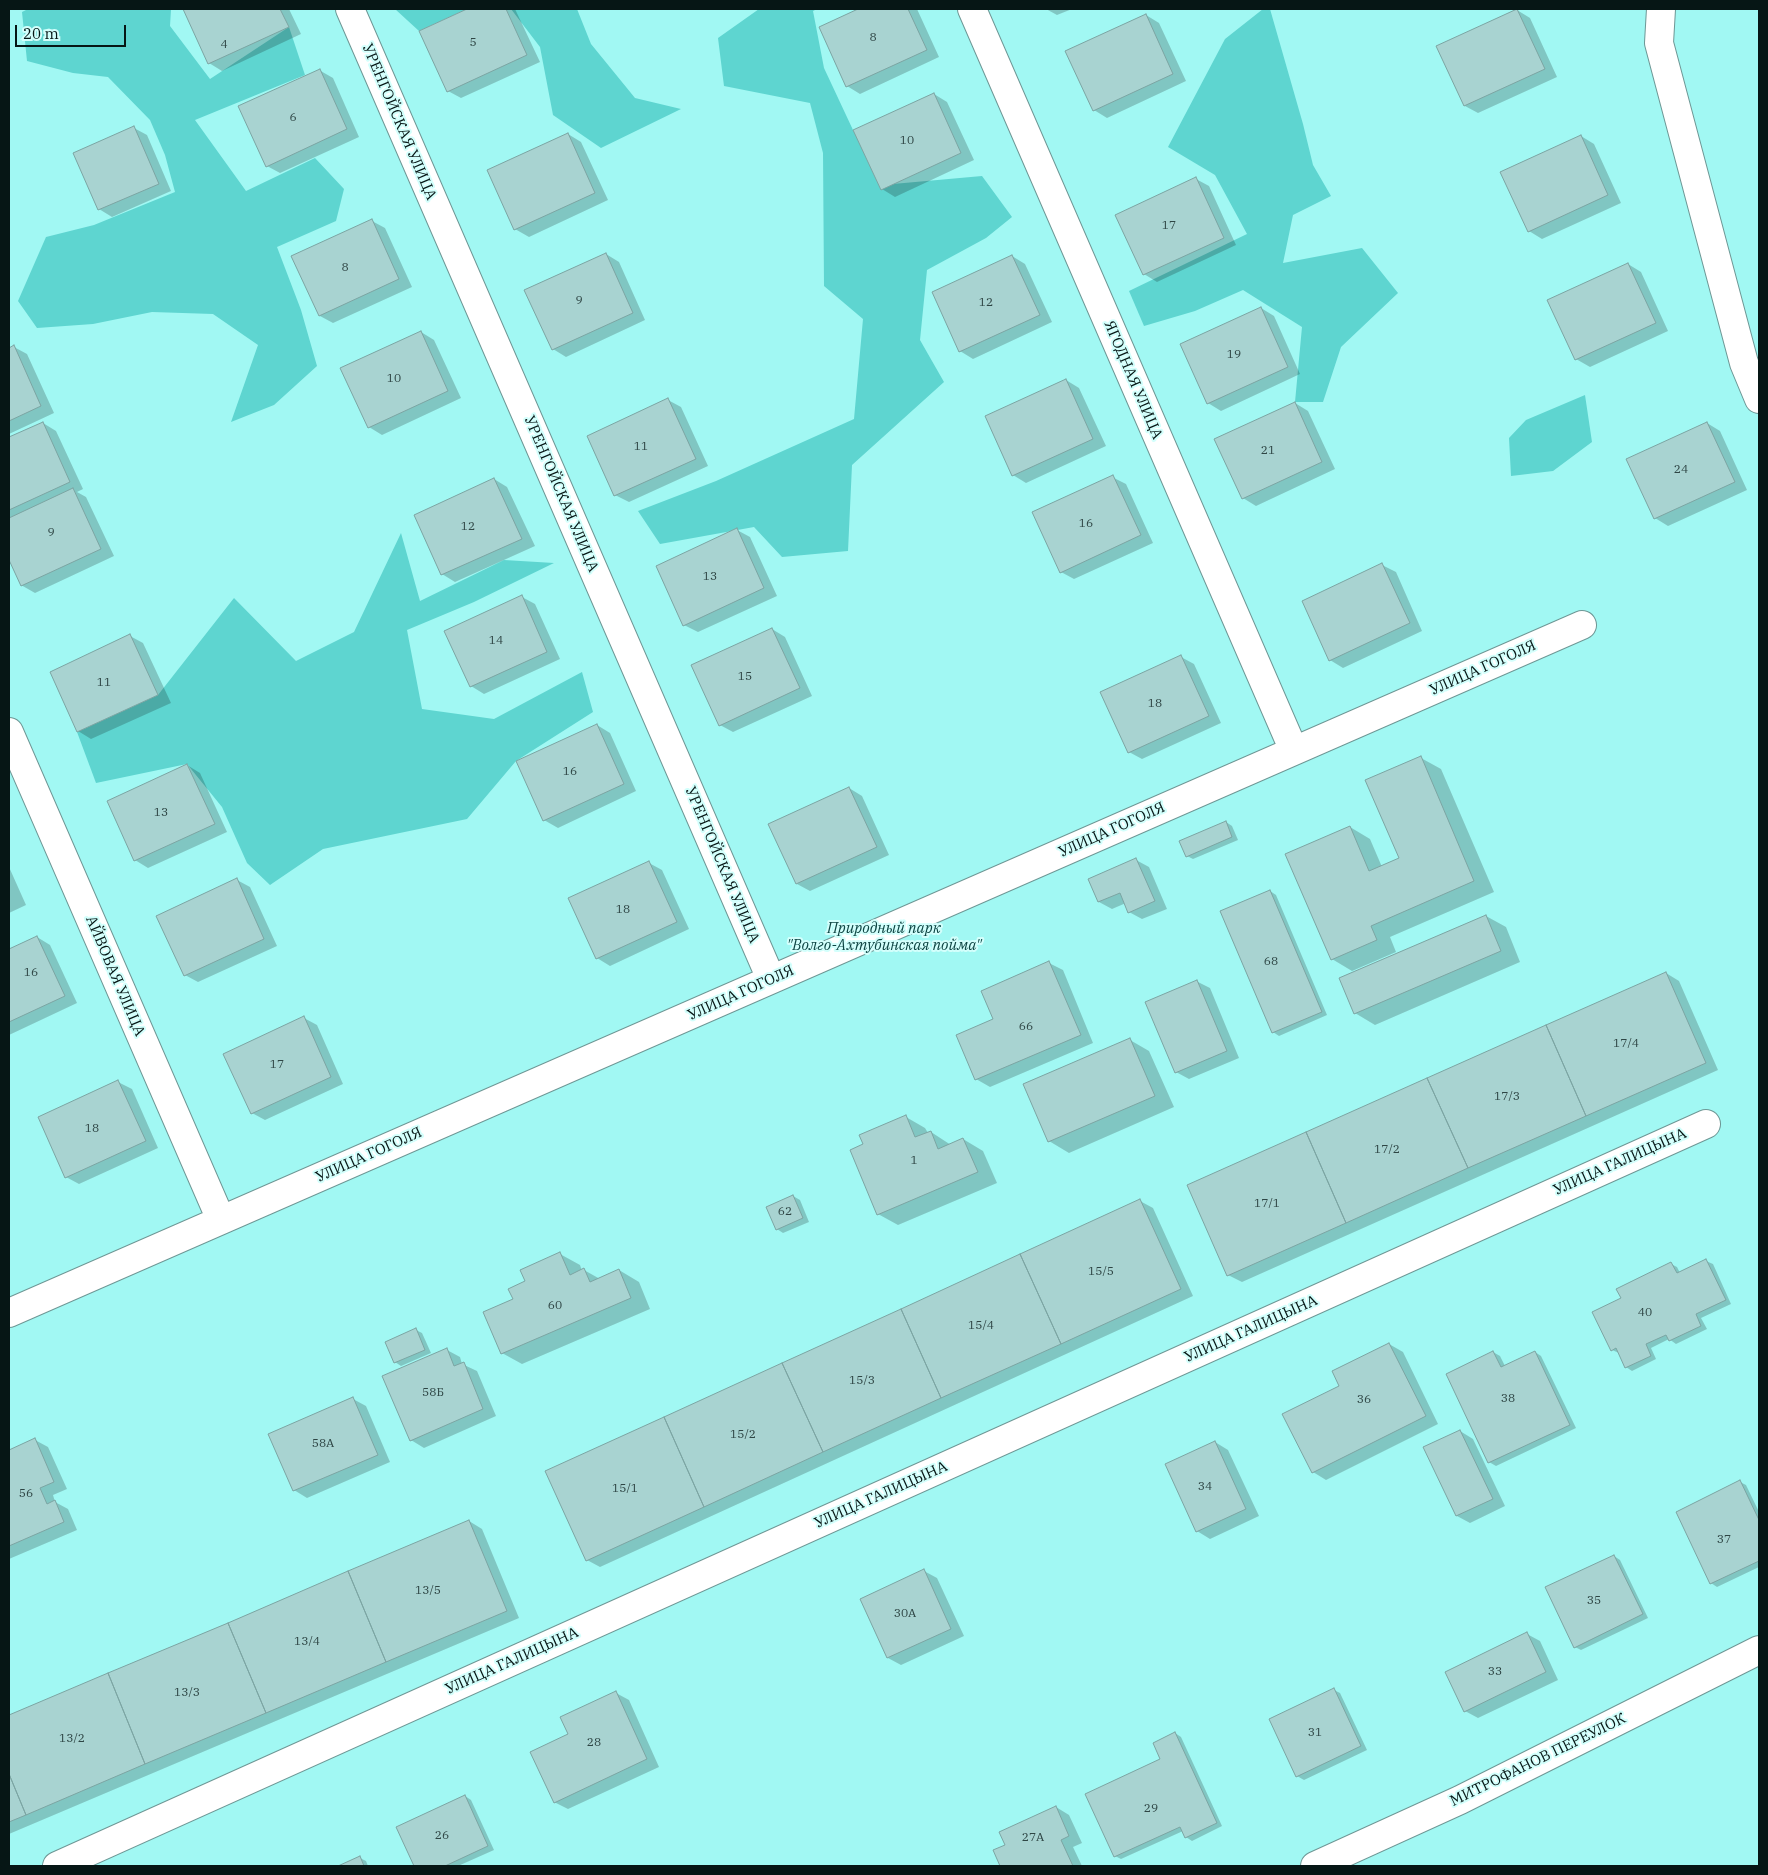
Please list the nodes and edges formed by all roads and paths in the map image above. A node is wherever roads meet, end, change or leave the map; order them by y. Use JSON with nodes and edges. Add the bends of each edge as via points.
{"nodes":[{"id":1,"x":350,"y":9,"type":"edge"},
{"id":2,"x":972,"y":9,"type":"edge"},
{"id":3,"x":1661,"y":9,"type":"edge"},
{"id":4,"x":1759,"y":400,"type":"edge"},
{"id":5,"x":1582,"y":625,"type":"dead end"},
{"id":6,"x":9,"y":732,"type":"edge"},
{"id":7,"x":1294,"y":751,"type":"junction"},
{"id":8,"x":771,"y":979,"type":"junction"},
{"id":9,"x":1706,"y":1124,"type":"dead end"},
{"id":10,"x":221,"y":1220,"type":"junction"},
{"id":11,"x":9,"y":1313,"type":"edge"},
{"id":12,"x":1759,"y":1650,"type":"edge"},
{"id":13,"x":57,"y":1866,"type":"edge"},
{"id":14,"x":1315,"y":1866,"type":"edge"}],
"edges":[{"from":1,"to":8,"type":"street","name":"УРЕНГОЙСКАЯ УЛИЦА"},
{"from":2,"to":7,"type":"street","name":"ЯГОДНАЯ УЛИЦА"},
{"from":3,"to":4,"type":"street","via":[[1659,43],[1744,363]]},
{"from":5,"to":7,"type":"street","name":"УЛИЦА ГОГОЛЯ"},
{"from":6,"to":10,"type":"street","name":"АЙВОВАЯ УЛИЦА"},
{"from":7,"to":8,"type":"street","name":"УЛИЦА ГОГОЛЯ"},
{"from":8,"to":10,"type":"street","name":"УЛИЦА ГОГОЛЯ"},
{"from":9,"to":13,"type":"street","name":"УЛИЦА ГАЛИЦЫНА"},
{"from":10,"to":11,"type":"street","name":"УЛИЦА ГОГОЛЯ"},
{"from":12,"to":14,"type":"street","name":"МИТРОФАНОВ ПЕРЕУЛОК","via":[[1460,1800]]}]}
